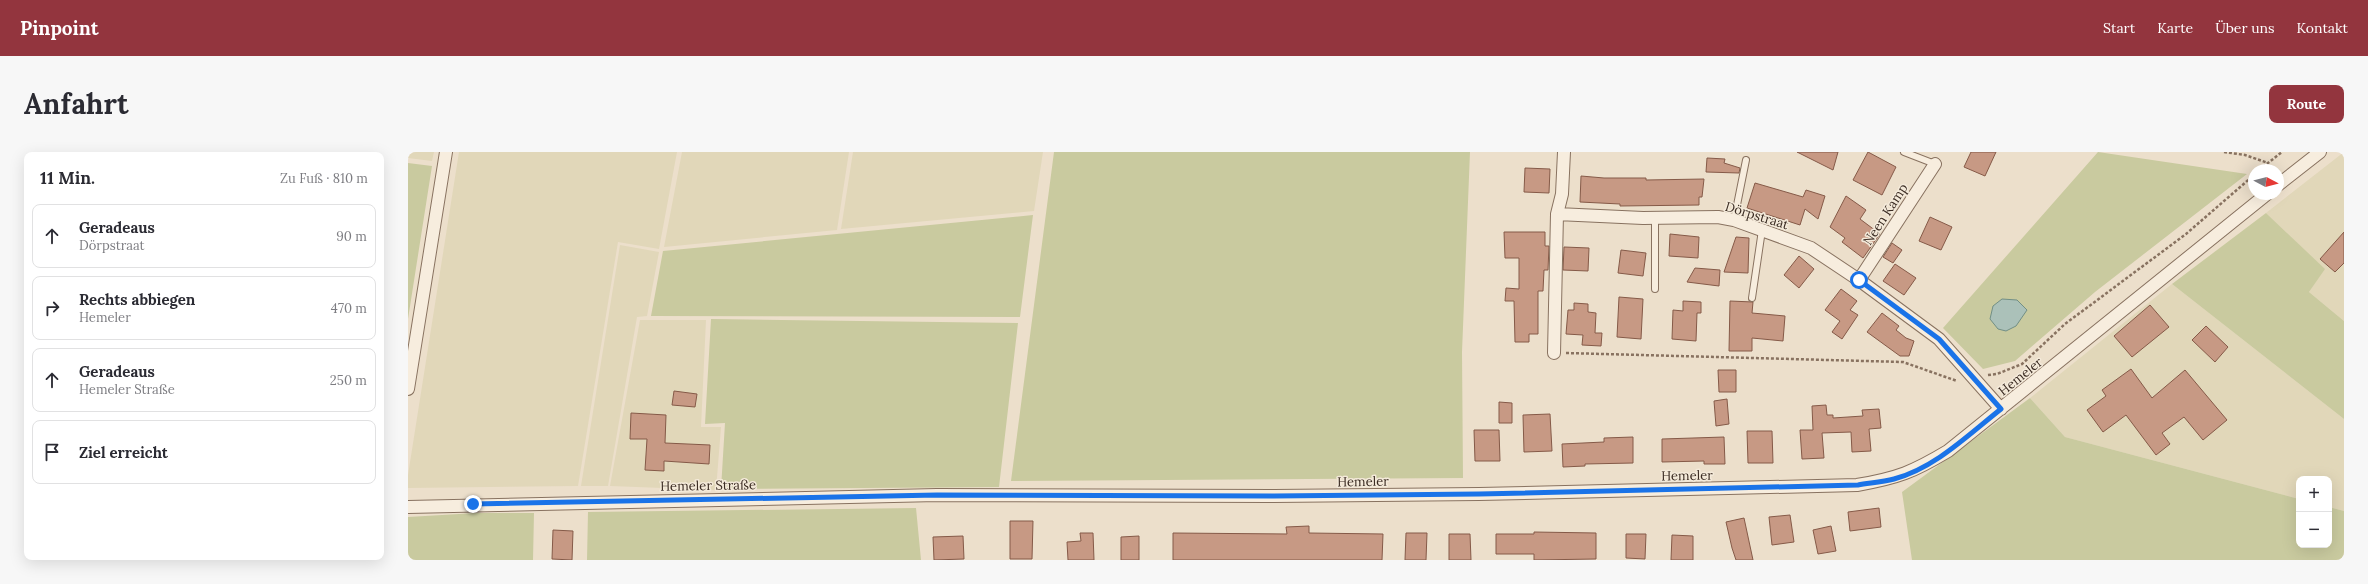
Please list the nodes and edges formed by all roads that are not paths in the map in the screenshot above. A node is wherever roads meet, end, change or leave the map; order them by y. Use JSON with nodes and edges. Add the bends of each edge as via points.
{"nodes":[{"id":1,"x":446,"y":152,"type":"edge"},
{"id":2,"x":1564,"y":152,"type":"edge"},
{"id":3,"x":1904,"y":152,"type":"edge"},
{"id":4,"x":2320,"y":152,"type":"edge"},
{"id":5,"x":1746,"y":160,"type":"dead end"},
{"id":6,"x":1935,"y":164,"type":"joint"},
{"id":7,"x":2284,"y":181,"type":"edge"},
{"id":8,"x":2260,"y":200,"type":"edge"},
{"id":9,"x":1557,"y":214,"type":"junction"},
{"id":10,"x":1655,"y":216,"type":"junction"},
{"id":11,"x":1734,"y":220,"type":"junction"},
{"id":12,"x":1762,"y":230,"type":"junction"},
{"id":13,"x":1859,"y":280,"type":"junction"},
{"id":14,"x":1655,"y":289,"type":"dead end"},
{"id":15,"x":1752,"y":298,"type":"dead end"},
{"id":16,"x":1554,"y":352,"type":"dead end"},
{"id":17,"x":408,"y":389,"type":"edge"},
{"id":18,"x":2001,"y":409,"type":"junction"},
{"id":19,"x":1008,"y":494,"type":"joint"},
{"id":20,"x":408,"y":508,"type":"edge"}],
"edges":[{"from":1,"to":17,"type":"street"},
{"from":2,"to":9,"type":"street","via":[[1562,194]]},
{"from":3,"to":6,"type":"lane"},
{"from":4,"to":7,"type":"street"},
{"from":5,"to":11,"type":"lane"},
{"from":6,"to":13,"type":"street","name":"Neen Kamp"},
{"from":8,"to":18,"type":"street","name":"Hemeler"},
{"from":9,"to":10,"type":"street","name":"Dörpstraat","via":[[1643,218]]},
{"from":9,"to":16,"type":"street"},
{"from":10,"to":11,"type":"street","name":"Dörpstraat","via":[[1718,217]]},
{"from":10,"to":14,"type":"lane"},
{"from":11,"to":12,"type":"street","name":"Dörpstraat"},
{"from":12,"to":13,"type":"street","name":"Dörpstraat","via":[[1811,248]]},
{"from":12,"to":15,"type":"lane"},
{"from":13,"to":18,"type":"street","name":"Dörpstraat","via":[[1939,339]]},
{"from":18,"to":19,"type":"street","name":"Hemeler","via":[[1948,451],[1919,469],[1894,479],[1858,485],[1281,496]]},
{"from":19,"to":20,"type":"street","name":"Hemeler Straße","via":[[473,504]]}]}
